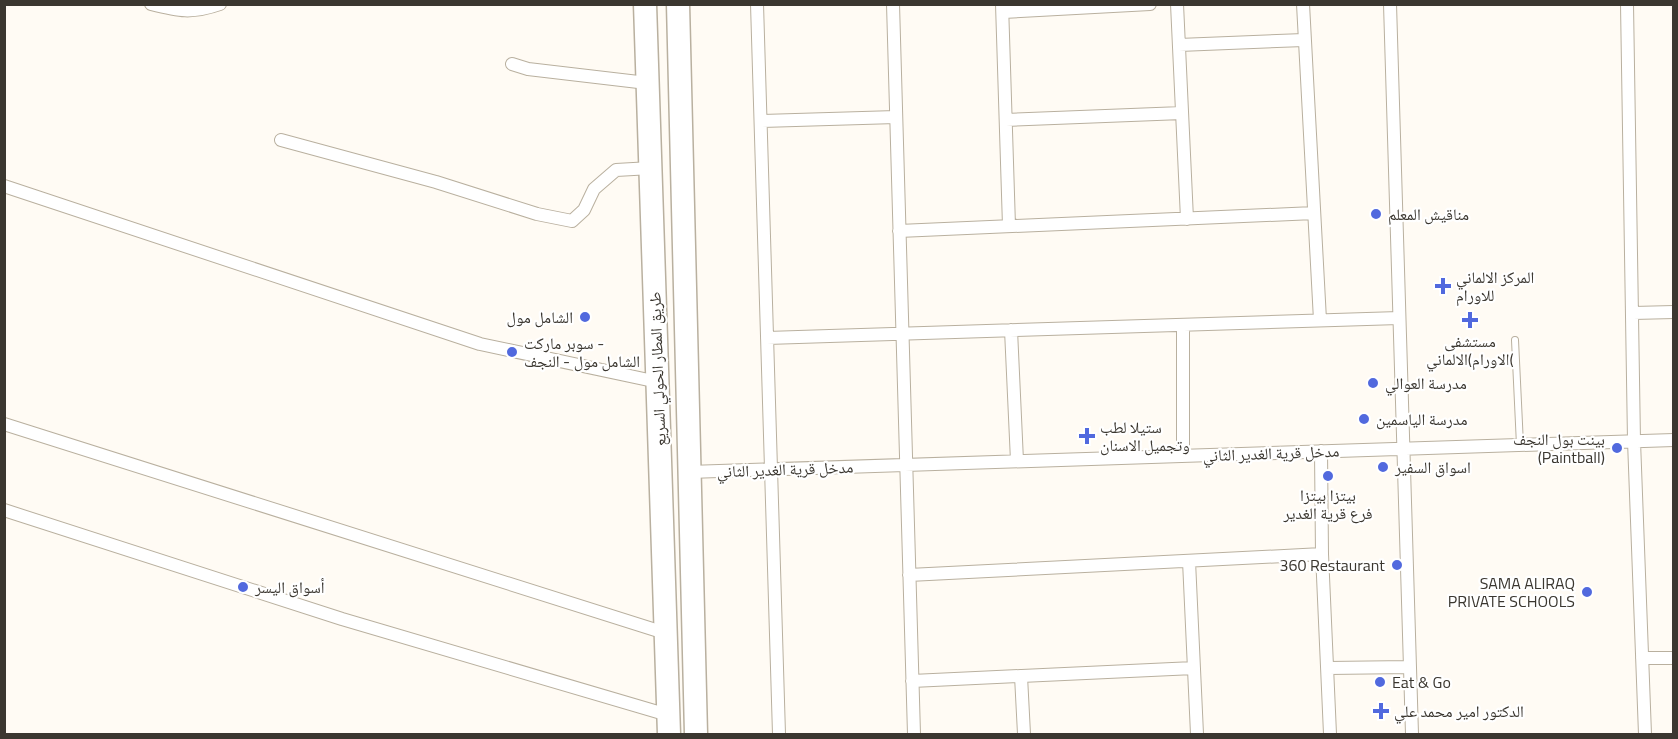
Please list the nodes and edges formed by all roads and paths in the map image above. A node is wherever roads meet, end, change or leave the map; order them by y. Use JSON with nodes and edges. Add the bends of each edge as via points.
{"nodes":[{"id":1,"x":151,"y":4,"type":"edge"},
{"id":2,"x":220,"y":4,"type":"edge"},
{"id":3,"x":645,"y":4,"type":"edge"},
{"id":4,"x":678,"y":4,"type":"edge"},
{"id":5,"x":757,"y":4,"type":"edge"},
{"id":6,"x":892,"y":4,"type":"edge"},
{"id":7,"x":1150,"y":4,"type":"edge"},
{"id":8,"x":1177,"y":4,"type":"edge"},
{"id":9,"x":1303,"y":4,"type":"edge"},
{"id":10,"x":1390,"y":4,"type":"edge"},
{"id":11,"x":1627,"y":4,"type":"edge"},
{"id":12,"x":1003,"y":8,"type":"edge"},
{"id":13,"x":645,"y":29,"type":"junction"},
{"id":14,"x":678,"y":30,"type":"junction"},
{"id":15,"x":1304,"y":40,"type":"junction"},
{"id":16,"x":1179,"y":45,"type":"junction"},
{"id":17,"x":512,"y":64,"type":"dead end"},
{"id":18,"x":648,"y":91,"type":"junction"},
{"id":19,"x":681,"y":100,"type":"junction"},
{"id":20,"x":1182,"y":113,"type":"junction"},
{"id":21,"x":896,"y":117,"type":"junction"},
{"id":22,"x":1006,"y":120,"type":"junction"},
{"id":23,"x":761,"y":121,"type":"junction"},
{"id":24,"x":281,"y":140,"type":"dead end"},
{"id":25,"x":651,"y":168,"type":"junction"},
{"id":26,"x":4,"y":186,"type":"edge"},
{"id":27,"x":1314,"y":213,"type":"junction"},
{"id":28,"x":1187,"y":219,"type":"junction"},
{"id":29,"x":1009,"y":226,"type":"junction"},
{"id":30,"x":899,"y":231,"type":"junction"},
{"id":31,"x":1674,"y":312,"type":"edge"},
{"id":32,"x":1633,"y":313,"type":"junction"},
{"id":33,"x":1399,"y":318,"type":"junction"},
{"id":34,"x":1320,"y":320,"type":"junction"},
{"id":35,"x":1183,"y":325,"type":"junction"},
{"id":36,"x":1011,"y":330,"type":"junction"},
{"id":37,"x":902,"y":334,"type":"junction"},
{"id":38,"x":767,"y":338,"type":"junction"},
{"id":39,"x":1515,"y":340,"type":"dead end"},
{"id":40,"x":658,"y":382,"type":"junction"},
{"id":41,"x":4,"y":424,"type":"edge"},
{"id":42,"x":1674,"y":440,"type":"edge"},
{"id":43,"x":1634,"y":441,"type":"junction"},
{"id":44,"x":1520,"y":445,"type":"junction"},
{"id":45,"x":1403,"y":448,"type":"junction"},
{"id":46,"x":1321,"y":451,"type":"junction"},
{"id":47,"x":1183,"y":456,"type":"junction"},
{"id":48,"x":1017,"y":461,"type":"junction"},
{"id":49,"x":906,"y":465,"type":"junction"},
{"id":50,"x":771,"y":469,"type":"junction"},
{"id":51,"x":689,"y":472,"type":"junction"},
{"id":52,"x":4,"y":510,"type":"edge"},
{"id":53,"x":1322,"y":554,"type":"junction"},
{"id":54,"x":1189,"y":561,"type":"junction"},
{"id":55,"x":909,"y":575,"type":"junction"},
{"id":56,"x":665,"y":633,"type":"junction"},
{"id":57,"x":1642,"y":658,"type":"junction"},
{"id":58,"x":1674,"y":658,"type":"edge"},
{"id":59,"x":1410,"y":667,"type":"junction"},
{"id":60,"x":1194,"y":668,"type":"junction"},
{"id":61,"x":1328,"y":668,"type":"junction"},
{"id":62,"x":1021,"y":676,"type":"junction"},
{"id":63,"x":912,"y":681,"type":"junction"},
{"id":64,"x":668,"y":725,"type":"edge"},
{"id":65,"x":696,"y":735,"type":"edge"},
{"id":66,"x":779,"y":735,"type":"edge"},
{"id":67,"x":914,"y":735,"type":"edge"},
{"id":68,"x":1024,"y":735,"type":"edge"},
{"id":69,"x":1197,"y":735,"type":"edge"},
{"id":70,"x":1330,"y":735,"type":"edge"},
{"id":71,"x":1412,"y":735,"type":"edge"},
{"id":72,"x":1645,"y":735,"type":"edge"}],
"edges":[{"from":1,"to":2,"type":"street","via":[[186,12]]},
{"from":3,"to":13,"type":"highway","name":"طريق المطار الحولي السريع"},
{"from":4,"to":14,"type":"highway","name":"طريق المطار الحولي السريع"},
{"from":5,"to":23,"type":"street"},
{"from":6,"to":21,"type":"street"},
{"from":7,"to":12,"type":"street"},
{"from":8,"to":16,"type":"street"},
{"from":9,"to":15,"type":"street"},
{"from":10,"to":33,"type":"street"},
{"from":11,"to":32,"type":"street"},
{"from":12,"to":22,"type":"street"},
{"from":13,"to":14,"type":"highway","via":[[662,35]]},
{"from":13,"to":18,"type":"highway","name":"طريق المطار الحولي السريع"},
{"from":14,"to":19,"type":"highway","name":"طريق المطار الحولي السريع"},
{"from":15,"to":16,"type":"street"},
{"from":15,"to":27,"type":"street"},
{"from":16,"to":20,"type":"street"},
{"from":17,"to":18,"type":"street"},
{"from":18,"to":19,"type":"highway"},
{"from":18,"to":25,"type":"highway","name":"طريق المطار الحولي السريع"},
{"from":19,"to":51,"type":"highway","name":"طريق المطار الحولي السريع"},
{"from":20,"to":22,"type":"street"},
{"from":20,"to":28,"type":"street"},
{"from":21,"to":23,"type":"street"},
{"from":21,"to":30,"type":"street"},
{"from":22,"to":29,"type":"street"},
{"from":23,"to":38,"type":"street"},
{"from":24,"to":25,"type":"street","via":[[572,221],[584,210],[594,189],[616,170]]},
{"from":25,"to":40,"type":"highway","name":"طريق المطار الحولي السريع"},
{"from":26,"to":40,"type":"street","via":[[480,344]]},
{"from":27,"to":28,"type":"street"},
{"from":27,"to":34,"type":"street"},
{"from":28,"to":29,"type":"street"},
{"from":29,"to":30,"type":"street"},
{"from":30,"to":37,"type":"street"},
{"from":31,"to":32,"type":"street"},
{"from":32,"to":43,"type":"street"},
{"from":33,"to":34,"type":"street"},
{"from":33,"to":45,"type":"street"},
{"from":34,"to":35,"type":"street"},
{"from":35,"to":36,"type":"street"},
{"from":35,"to":47,"type":"street"},
{"from":36,"to":37,"type":"street"},
{"from":36,"to":48,"type":"street"},
{"from":37,"to":38,"type":"street"},
{"from":37,"to":49,"type":"street"},
{"from":38,"to":50,"type":"street"},
{"from":39,"to":44,"type":"lane"},
{"from":40,"to":56,"type":"highway","name":"طريق المطار الحولي السريع"},
{"from":41,"to":56,"type":"street"},
{"from":42,"to":43,"type":"street","name":"مدخل قرية الغدير الثاني"},
{"from":43,"to":44,"type":"street","name":"مدخل قرية الغدير الثاني"},
{"from":43,"to":57,"type":"street"},
{"from":44,"to":45,"type":"street","name":"مدخل قرية الغدير الثاني"},
{"from":45,"to":46,"type":"street","name":"مدخل قرية الغدير الثاني"},
{"from":45,"to":59,"type":"street"},
{"from":46,"to":47,"type":"street","name":"مدخل قرية الغدير الثاني"},
{"from":46,"to":53,"type":"street"},
{"from":47,"to":48,"type":"street","name":"مدخل قرية الغدير الثاني"},
{"from":48,"to":49,"type":"street","name":"مدخل قرية الغدير الثاني"},
{"from":49,"to":50,"type":"street","name":"مدخل قرية الغدير الثاني"},
{"from":49,"to":55,"type":"street"},
{"from":50,"to":51,"type":"street","name":"مدخل قرية الغدير الثاني"},
{"from":50,"to":66,"type":"street"},
{"from":51,"to":65,"type":"highway","name":"طريق المطار الحولي السريع"},
{"from":52,"to":64,"type":"street"},
{"from":53,"to":54,"type":"street"},
{"from":53,"to":61,"type":"street"},
{"from":54,"to":55,"type":"street"},
{"from":54,"to":60,"type":"street"},
{"from":55,"to":63,"type":"street"},
{"from":56,"to":64,"type":"highway","name":"طريق المطار الحولي السريع"},
{"from":57,"to":58,"type":"street"},
{"from":57,"to":72,"type":"street"},
{"from":59,"to":61,"type":"street"},
{"from":59,"to":71,"type":"street"},
{"from":60,"to":62,"type":"street"},
{"from":60,"to":69,"type":"street"},
{"from":61,"to":70,"type":"street"},
{"from":62,"to":63,"type":"street"},
{"from":62,"to":68,"type":"street"},
{"from":63,"to":67,"type":"street"}]}
